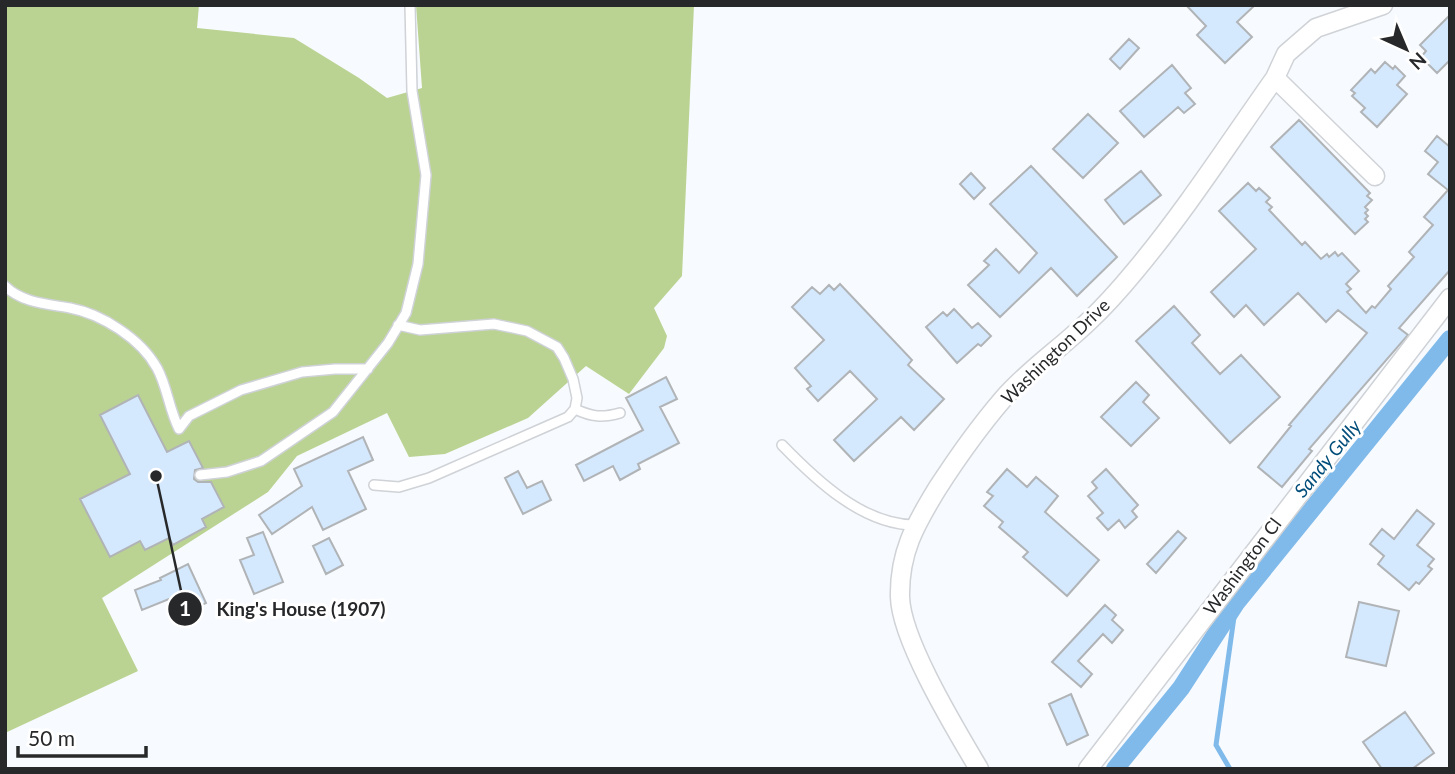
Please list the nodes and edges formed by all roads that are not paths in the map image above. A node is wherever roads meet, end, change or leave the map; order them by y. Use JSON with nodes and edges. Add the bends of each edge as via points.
{"nodes":[{"id":1,"x":410,"y":5,"type":"edge"},
{"id":2,"x":1383,"y":5,"type":"edge"},
{"id":3,"x":1275,"y":78,"type":"junction"},
{"id":4,"x":1375,"y":176,"type":"dead end"},
{"id":5,"x":5,"y":286,"type":"edge"},
{"id":6,"x":1450,"y":298,"type":"edge"},
{"id":7,"x":398,"y":326,"type":"junction"},
{"id":8,"x":368,"y":369,"type":"junction"},
{"id":9,"x":575,"y":410,"type":"junction"},
{"id":10,"x":620,"y":413,"type":"dead end"},
{"id":11,"x":782,"y":445,"type":"dead end"},
{"id":12,"x":200,"y":475,"type":"dead end"},
{"id":13,"x":374,"y":485,"type":"dead end"},
{"id":14,"x":915,"y":525,"type":"junction"},
{"id":15,"x":979,"y":769,"type":"edge"},
{"id":16,"x":1088,"y":769,"type":"edge"}],
"edges":[{"from":1,"to":7,"type":"lane","via":[[412,90],[426,176],[418,264],[406,313]]},
{"from":2,"to":3,"type":"street","name":"Washington Drive","via":[[1316,28],[1286,54]]},
{"from":3,"to":4,"type":"street"},
{"from":3,"to":14,"type":"street","name":"Washington Drive","via":[[1165,234],[1089,321],[1003,399]]},
{"from":5,"to":8,"type":"lane","via":[[21,297],[102,319],[138,344],[157,368],[178,429],[189,416],[241,390],[302,372]]},
{"from":6,"to":16,"type":"street","name":"Washington Cl"},
{"from":7,"to":8,"type":"lane"},
{"from":7,"to":9,"type":"lane","via":[[420,330],[494,324],[527,331],[557,348],[564,358],[573,379]]},
{"from":8,"to":12,"type":"lane","via":[[333,412],[261,461]]},
{"from":9,"to":10,"type":"lane","via":[[593,417]]},
{"from":9,"to":13,"type":"lane","via":[[429,478],[399,486]]},
{"from":11,"to":14,"type":"lane","via":[[802,466],[871,515],[898,525]]},
{"from":14,"to":15,"type":"street","name":"Washington Drive","via":[[902,563],[900,599],[907,629]]}]}
